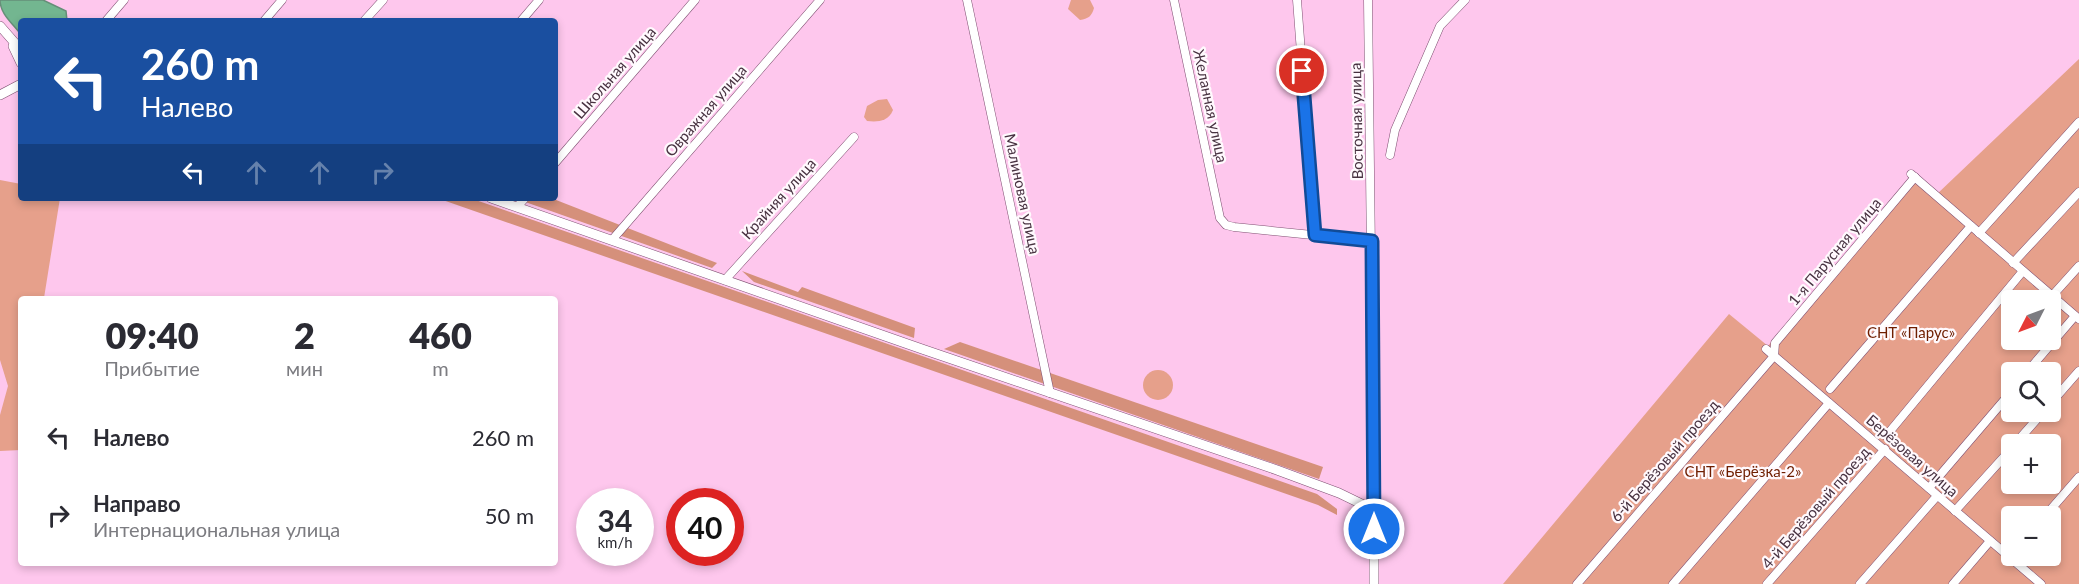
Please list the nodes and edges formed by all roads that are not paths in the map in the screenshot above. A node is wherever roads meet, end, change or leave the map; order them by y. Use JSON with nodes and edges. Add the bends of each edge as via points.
{"nodes":[{"id":1,"x":124,"y":0,"type":"edge"},
{"id":2,"x":282,"y":0,"type":"edge"},
{"id":3,"x":383,"y":0,"type":"edge"},
{"id":4,"x":539,"y":0,"type":"edge"},
{"id":5,"x":695,"y":0,"type":"edge"},
{"id":6,"x":820,"y":0,"type":"edge"},
{"id":7,"x":967,"y":0,"type":"edge"},
{"id":8,"x":1174,"y":0,"type":"edge"},
{"id":9,"x":1297,"y":0,"type":"edge"},
{"id":10,"x":1368,"y":0,"type":"edge"},
{"id":11,"x":1465,"y":0,"type":"edge"},
{"id":12,"x":109,"y":18,"type":"edge"},
{"id":13,"x":267,"y":18,"type":"edge"},
{"id":14,"x":367,"y":18,"type":"edge"},
{"id":15,"x":524,"y":18,"type":"edge"},
{"id":16,"x":0,"y":26,"type":"edge"},
{"id":17,"x":10,"y":40,"type":"junction"},
{"id":18,"x":18,"y":47,"type":"edge"},
{"id":19,"x":18,"y":57,"type":"edge"},
{"id":20,"x":18,"y":86,"type":"edge"},
{"id":21,"x":0,"y":95,"type":"edge"},
{"id":22,"x":2079,"y":122,"type":"edge"},
{"id":23,"x":854,"y":137,"type":"dead end"},
{"id":24,"x":1389,"y":155,"type":"dead end"},
{"id":25,"x":558,"y":160,"type":"edge"},
{"id":26,"x":2079,"y":192,"type":"edge"},
{"id":27,"x":500,"y":201,"type":"edge"},
{"id":28,"x":522,"y":201,"type":"edge"},
{"id":29,"x":517,"y":207,"type":"junction"},
{"id":30,"x":1971,"y":226,"type":"junction"},
{"id":31,"x":1979,"y":232,"type":"junction"},
{"id":32,"x":1315,"y":235,"type":"junction"},
{"id":33,"x":612,"y":240,"type":"junction"},
{"id":34,"x":1372,"y":241,"type":"junction"},
{"id":35,"x":2013,"y":262,"type":"junction"},
{"id":36,"x":2079,"y":266,"type":"edge"},
{"id":37,"x":2023,"y":271,"type":"junction"},
{"id":38,"x":725,"y":280,"type":"junction"},
{"id":39,"x":2045,"y":290,"type":"edge"},
{"id":40,"x":2057,"y":290,"type":"edge"},
{"id":41,"x":2061,"y":304,"type":"edge"},
{"id":42,"x":2077,"y":318,"type":"edge"},
{"id":43,"x":1766,"y":349,"type":"dead end"},
{"id":44,"x":1774,"y":356,"type":"junction"},
{"id":45,"x":2036,"y":362,"type":"edge"},
{"id":46,"x":2079,"y":371,"type":"edge"},
{"id":47,"x":1830,"y":389,"type":"dead end"},
{"id":48,"x":2061,"y":391,"type":"edge"},
{"id":49,"x":1050,"y":393,"type":"junction"},
{"id":50,"x":1829,"y":404,"type":"junction"},
{"id":51,"x":2001,"y":404,"type":"edge"},
{"id":52,"x":2034,"y":422,"type":"edge"},
{"id":53,"x":2024,"y":434,"type":"edge"},
{"id":54,"x":1886,"y":435,"type":"dead end"},
{"id":55,"x":1885,"y":449,"type":"junction"},
{"id":56,"x":2001,"y":460,"type":"edge"},
{"id":57,"x":2079,"y":477,"type":"edge"},
{"id":58,"x":1929,"y":488,"type":"junction"},
{"id":59,"x":1937,"y":496,"type":"junction"},
{"id":60,"x":2054,"y":506,"type":"edge"},
{"id":61,"x":1374,"y":510,"type":"junction"},
{"id":62,"x":1955,"y":511,"type":"junction"},
{"id":63,"x":1990,"y":541,"type":"junction"},
{"id":64,"x":2001,"y":549,"type":"edge"},
{"id":65,"x":2022,"y":566,"type":"edge"},
{"id":66,"x":1374,"y":584,"type":"edge"},
{"id":67,"x":1577,"y":584,"type":"edge"},
{"id":68,"x":1673,"y":584,"type":"edge"},
{"id":69,"x":1767,"y":584,"type":"edge"},
{"id":70,"x":1860,"y":584,"type":"edge"},
{"id":71,"x":1953,"y":584,"type":"edge"},
{"id":72,"x":2041,"y":584,"type":"edge"}],
"edges":[{"from":1,"to":12,"type":"street"},
{"from":2,"to":13,"type":"street"},
{"from":3,"to":14,"type":"street"},
{"from":4,"to":15,"type":"street"},
{"from":5,"to":25,"type":"street","name":"Школьная улица"},
{"from":6,"to":33,"type":"street","name":"Овражная улица"},
{"from":7,"to":49,"type":"street","name":"Малиновая улица"},
{"from":8,"to":32,"type":"street","name":"Желанная улица","via":[[1220,218],[1234,227]]},
{"from":9,"to":32,"type":"street"},
{"from":10,"to":34,"type":"street","name":"Восточная улица"},
{"from":11,"to":24,"type":"street","via":[[1440,26],[1395,130]]},
{"from":16,"to":17,"type":"street"},
{"from":17,"to":18,"type":"street"},
{"from":17,"to":19,"type":"street"},
{"from":20,"to":21,"type":"street"},
{"from":22,"to":31,"type":"street"},
{"from":23,"to":38,"type":"street","name":"Крайняя улица"},
{"from":26,"to":35,"type":"street"},
{"from":27,"to":29,"type":"street"},
{"from":28,"to":29,"type":"street"},
{"from":29,"to":33,"type":"street"},
{"from":30,"to":31,"type":"street"},
{"from":30,"to":44,"type":"street","name":"1-я Парусная улица","via":[[1913,176],[1775,344]]},
{"from":30,"to":47,"type":"street"},
{"from":31,"to":35,"type":"street"},
{"from":32,"to":34,"type":"street"},
{"from":33,"to":38,"type":"street"},
{"from":34,"to":61,"type":"street","name":"Восточная улица"},
{"from":35,"to":37,"type":"street"},
{"from":36,"to":40,"type":"street"},
{"from":37,"to":39,"type":"street"},
{"from":37,"to":54,"type":"street"},
{"from":38,"to":49,"type":"street"},
{"from":41,"to":42,"type":"street"},
{"from":42,"to":45,"type":"street"},
{"from":43,"to":44,"type":"street","name":"Берёзовая улица"},
{"from":44,"to":50,"type":"street","name":"Берёзовая улица"},
{"from":44,"to":67,"type":"street","name":"6-й Берёзовый проезд"},
{"from":46,"to":48,"type":"street"},
{"from":49,"to":61,"type":"street","via":[[1277,470]]},
{"from":50,"to":55,"type":"street","name":"Берёзовая улица"},
{"from":50,"to":68,"type":"street"},
{"from":51,"to":58,"type":"street"},
{"from":52,"to":53,"type":"street"},
{"from":55,"to":58,"type":"street","name":"Берёзовая улица"},
{"from":55,"to":69,"type":"street","name":"4-й Берёзовый проезд"},
{"from":56,"to":62,"type":"street"},
{"from":57,"to":60,"type":"street"},
{"from":58,"to":59,"type":"street","name":"Берёзовая улица"},
{"from":59,"to":62,"type":"street","name":"Берёзовая улица"},
{"from":59,"to":70,"type":"street"},
{"from":61,"to":66,"type":"street"},
{"from":62,"to":63,"type":"street","name":"Берёзовая улица"},
{"from":63,"to":64,"type":"street","name":"Берёзовая улица"},
{"from":63,"to":71,"type":"street"},
{"from":65,"to":72,"type":"street","name":"Берёзовая улица"}]}
